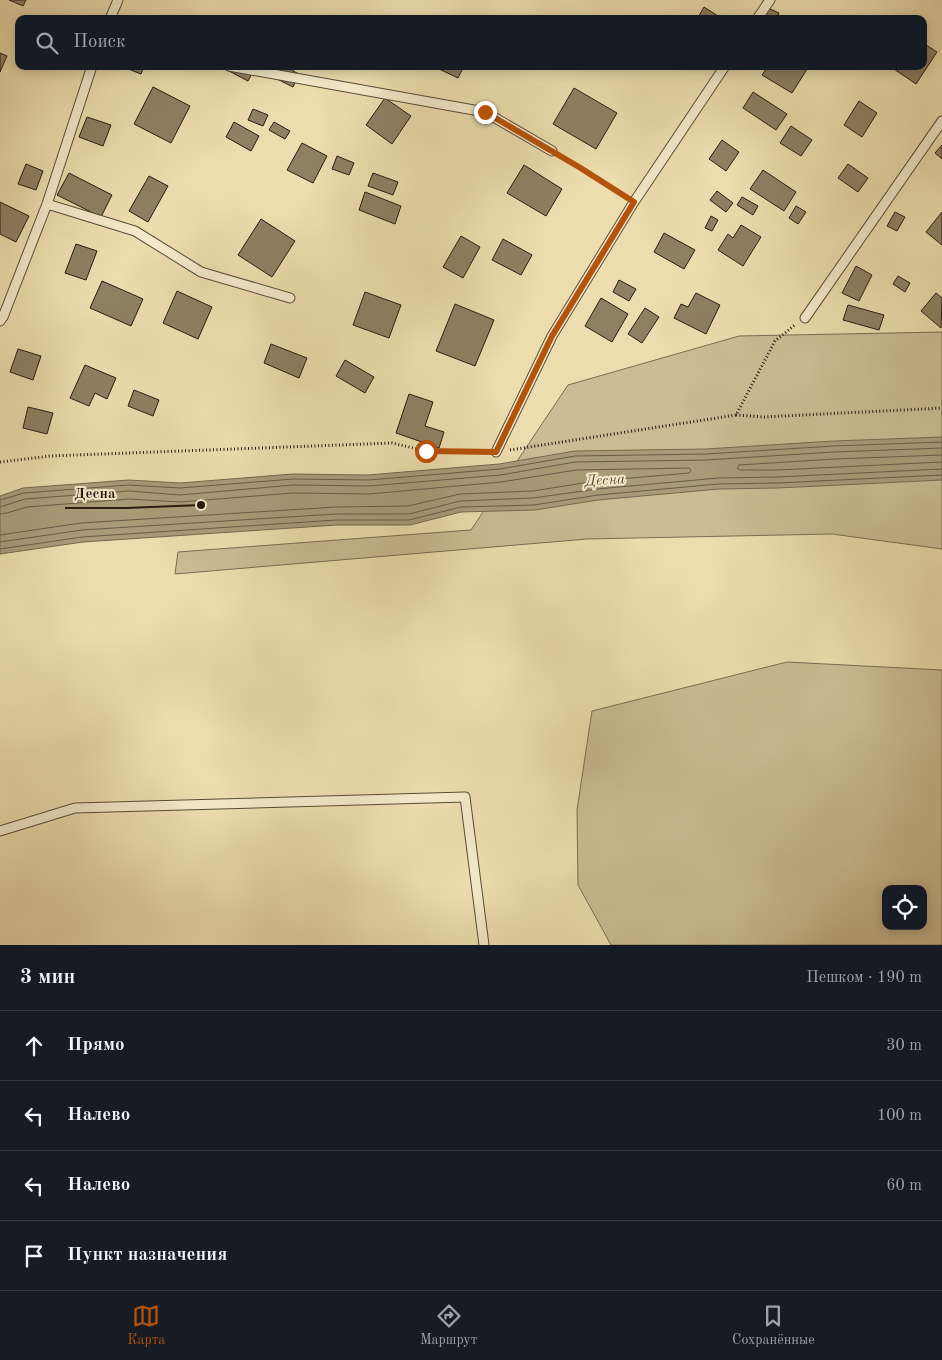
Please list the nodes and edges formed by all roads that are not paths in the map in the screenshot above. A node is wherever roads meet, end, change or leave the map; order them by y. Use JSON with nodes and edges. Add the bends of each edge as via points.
{"nodes":[{"id":1,"x":118,"y":0,"type":"edge"},
{"id":2,"x":770,"y":0,"type":"edge"},
{"id":3,"x":112,"y":15,"type":"edge"},
{"id":4,"x":760,"y":15,"type":"edge"},
{"id":5,"x":91,"y":70,"type":"edge"},
{"id":6,"x":251,"y":70,"type":"edge"},
{"id":7,"x":722,"y":70,"type":"edge"},
{"id":8,"x":942,"y":121,"type":"edge"},
{"id":9,"x":552,"y":151,"type":"road end"},
{"id":10,"x":47,"y":204,"type":"junction"},
{"id":11,"x":290,"y":298,"type":"dead end"},
{"id":12,"x":805,"y":318,"type":"road end"},
{"id":13,"x":0,"y":321,"type":"edge"},
{"id":14,"x":496,"y":452,"type":"road end"},
{"id":15,"x":0,"y":831,"type":"edge"},
{"id":16,"x":484,"y":945,"type":"edge"}],
"edges":[{"from":1,"to":3,"type":"lane"},
{"from":2,"to":4,"type":"lane"},
{"from":5,"to":10,"type":"lane"},
{"from":6,"to":9,"type":"lane","via":[[485,112]]},
{"from":7,"to":14,"type":"lane","via":[[634,202],[552,336]]},
{"from":8,"to":12,"type":"lane"},
{"from":10,"to":11,"type":"lane","via":[[135,231],[201,272]]},
{"from":10,"to":13,"type":"lane"},
{"from":15,"to":16,"type":"lane","via":[[75,808],[465,797]]}]}
